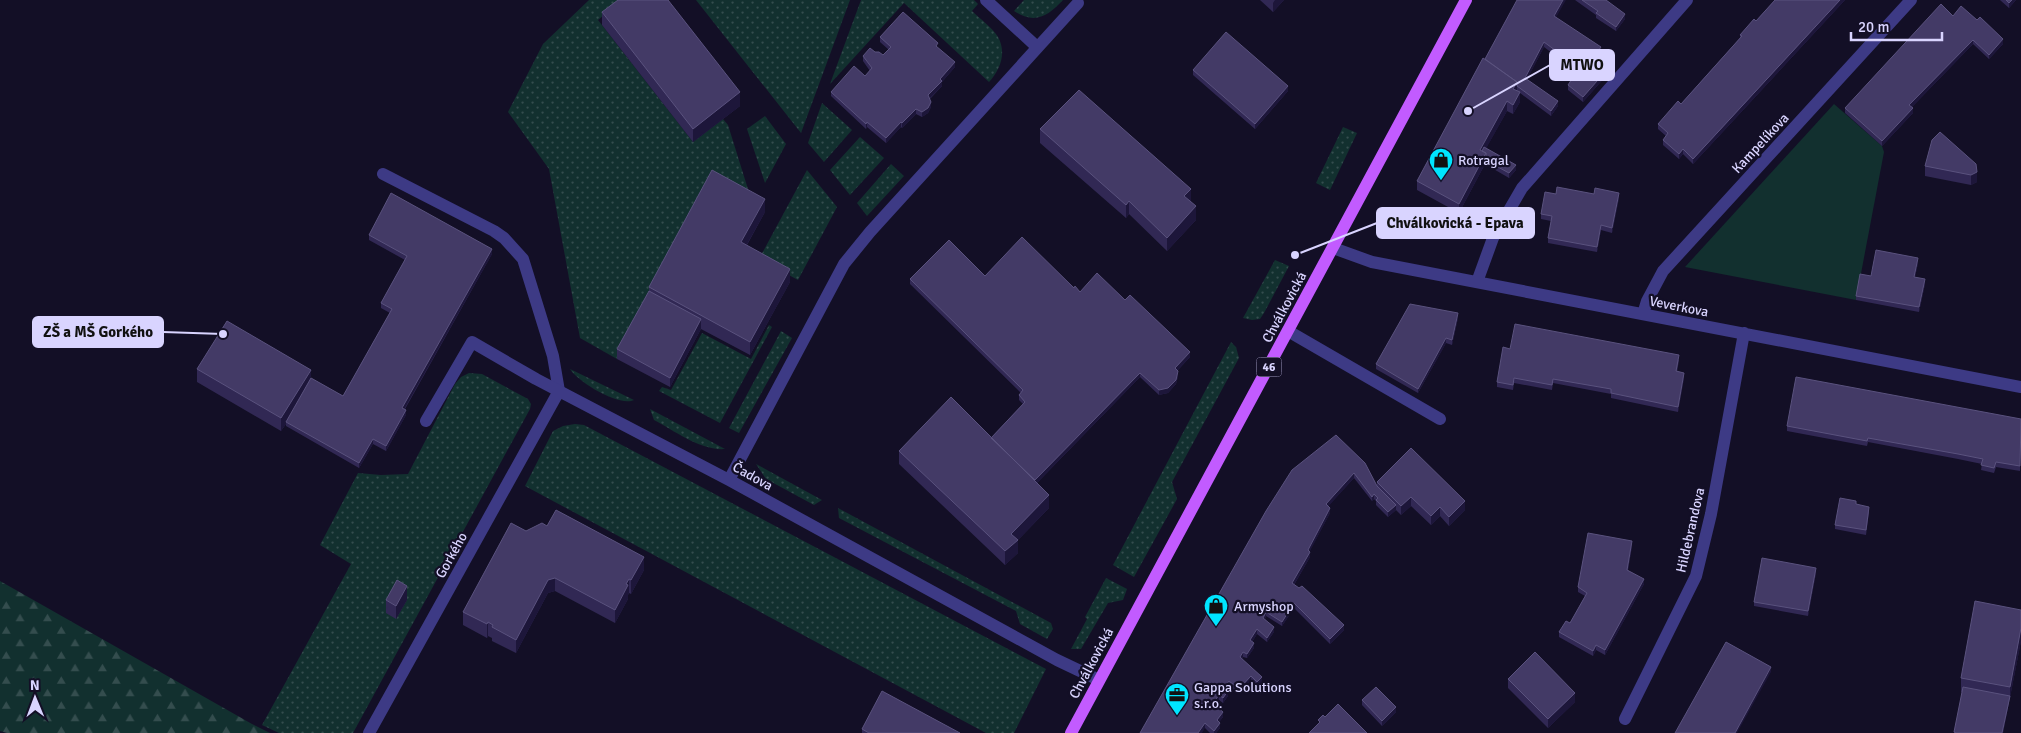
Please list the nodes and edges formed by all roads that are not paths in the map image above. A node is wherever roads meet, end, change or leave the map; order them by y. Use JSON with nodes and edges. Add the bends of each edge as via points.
{"nodes":[{"id":1,"x":986,"y":0,"type":"edge"},
{"id":2,"x":1466,"y":0,"type":"edge"},
{"id":3,"x":1687,"y":0,"type":"edge"},
{"id":4,"x":1912,"y":0,"type":"edge"},
{"id":5,"x":1078,"y":3,"type":"dead end"},
{"id":6,"x":1037,"y":47,"type":"junction"},
{"id":7,"x":383,"y":174,"type":"dead end"},
{"id":8,"x":1333,"y":248,"type":"junction"},
{"id":9,"x":1478,"y":282,"type":"junction"},
{"id":10,"x":1643,"y":314,"type":"junction"},
{"id":11,"x":1288,"y":331,"type":"junction"},
{"id":12,"x":1744,"y":333,"type":"junction"},
{"id":13,"x":2021,"y":387,"type":"edge"},
{"id":14,"x":559,"y":391,"type":"junction"},
{"id":15,"x":1440,"y":419,"type":"dead end"},
{"id":16,"x":426,"y":421,"type":"dead end"},
{"id":17,"x":729,"y":480,"type":"junction"},
{"id":18,"x":1099,"y":680,"type":"junction"},
{"id":19,"x":1625,"y":719,"type":"dead end"},
{"id":20,"x":368,"y":733,"type":"edge"},
{"id":21,"x":1070,"y":733,"type":"edge"}],
"edges":[{"from":1,"to":6,"type":"street"},
{"from":2,"to":8,"type":"main road","name":"Chválkovická","number":"46"},
{"from":3,"to":9,"type":"street","via":[[1522,188],[1493,238]]},
{"from":4,"to":10,"type":"street","name":"Kampelíkova","via":[[1663,271]]},
{"from":5,"to":6,"type":"street"},
{"from":6,"to":17,"type":"street","via":[[844,264]]},
{"from":7,"to":14,"type":"street","via":[[494,231],[523,259],[553,356]]},
{"from":8,"to":9,"type":"street","name":"Veverkova","via":[[1372,262]]},
{"from":8,"to":11,"type":"main road","name":"Chválkovická","number":"46"},
{"from":9,"to":10,"type":"street","name":"Veverkova"},
{"from":10,"to":12,"type":"street","name":"Veverkova"},
{"from":11,"to":15,"type":"street"},
{"from":11,"to":18,"type":"main road","name":"Chválkovická","number":"46"},
{"from":12,"to":13,"type":"street","name":"Veverkova"},
{"from":12,"to":19,"type":"street","name":"Hildebrandova","via":[[1711,514],[1696,576]]},
{"from":14,"to":16,"type":"street","name":"Čadova","via":[[472,342]]},
{"from":14,"to":17,"type":"street","name":"Čadova"},
{"from":14,"to":20,"type":"street","name":"Gorkého"},
{"from":17,"to":18,"type":"street","name":"Čadova"},
{"from":18,"to":21,"type":"main road","name":"Chválkovická","number":"46"}]}
